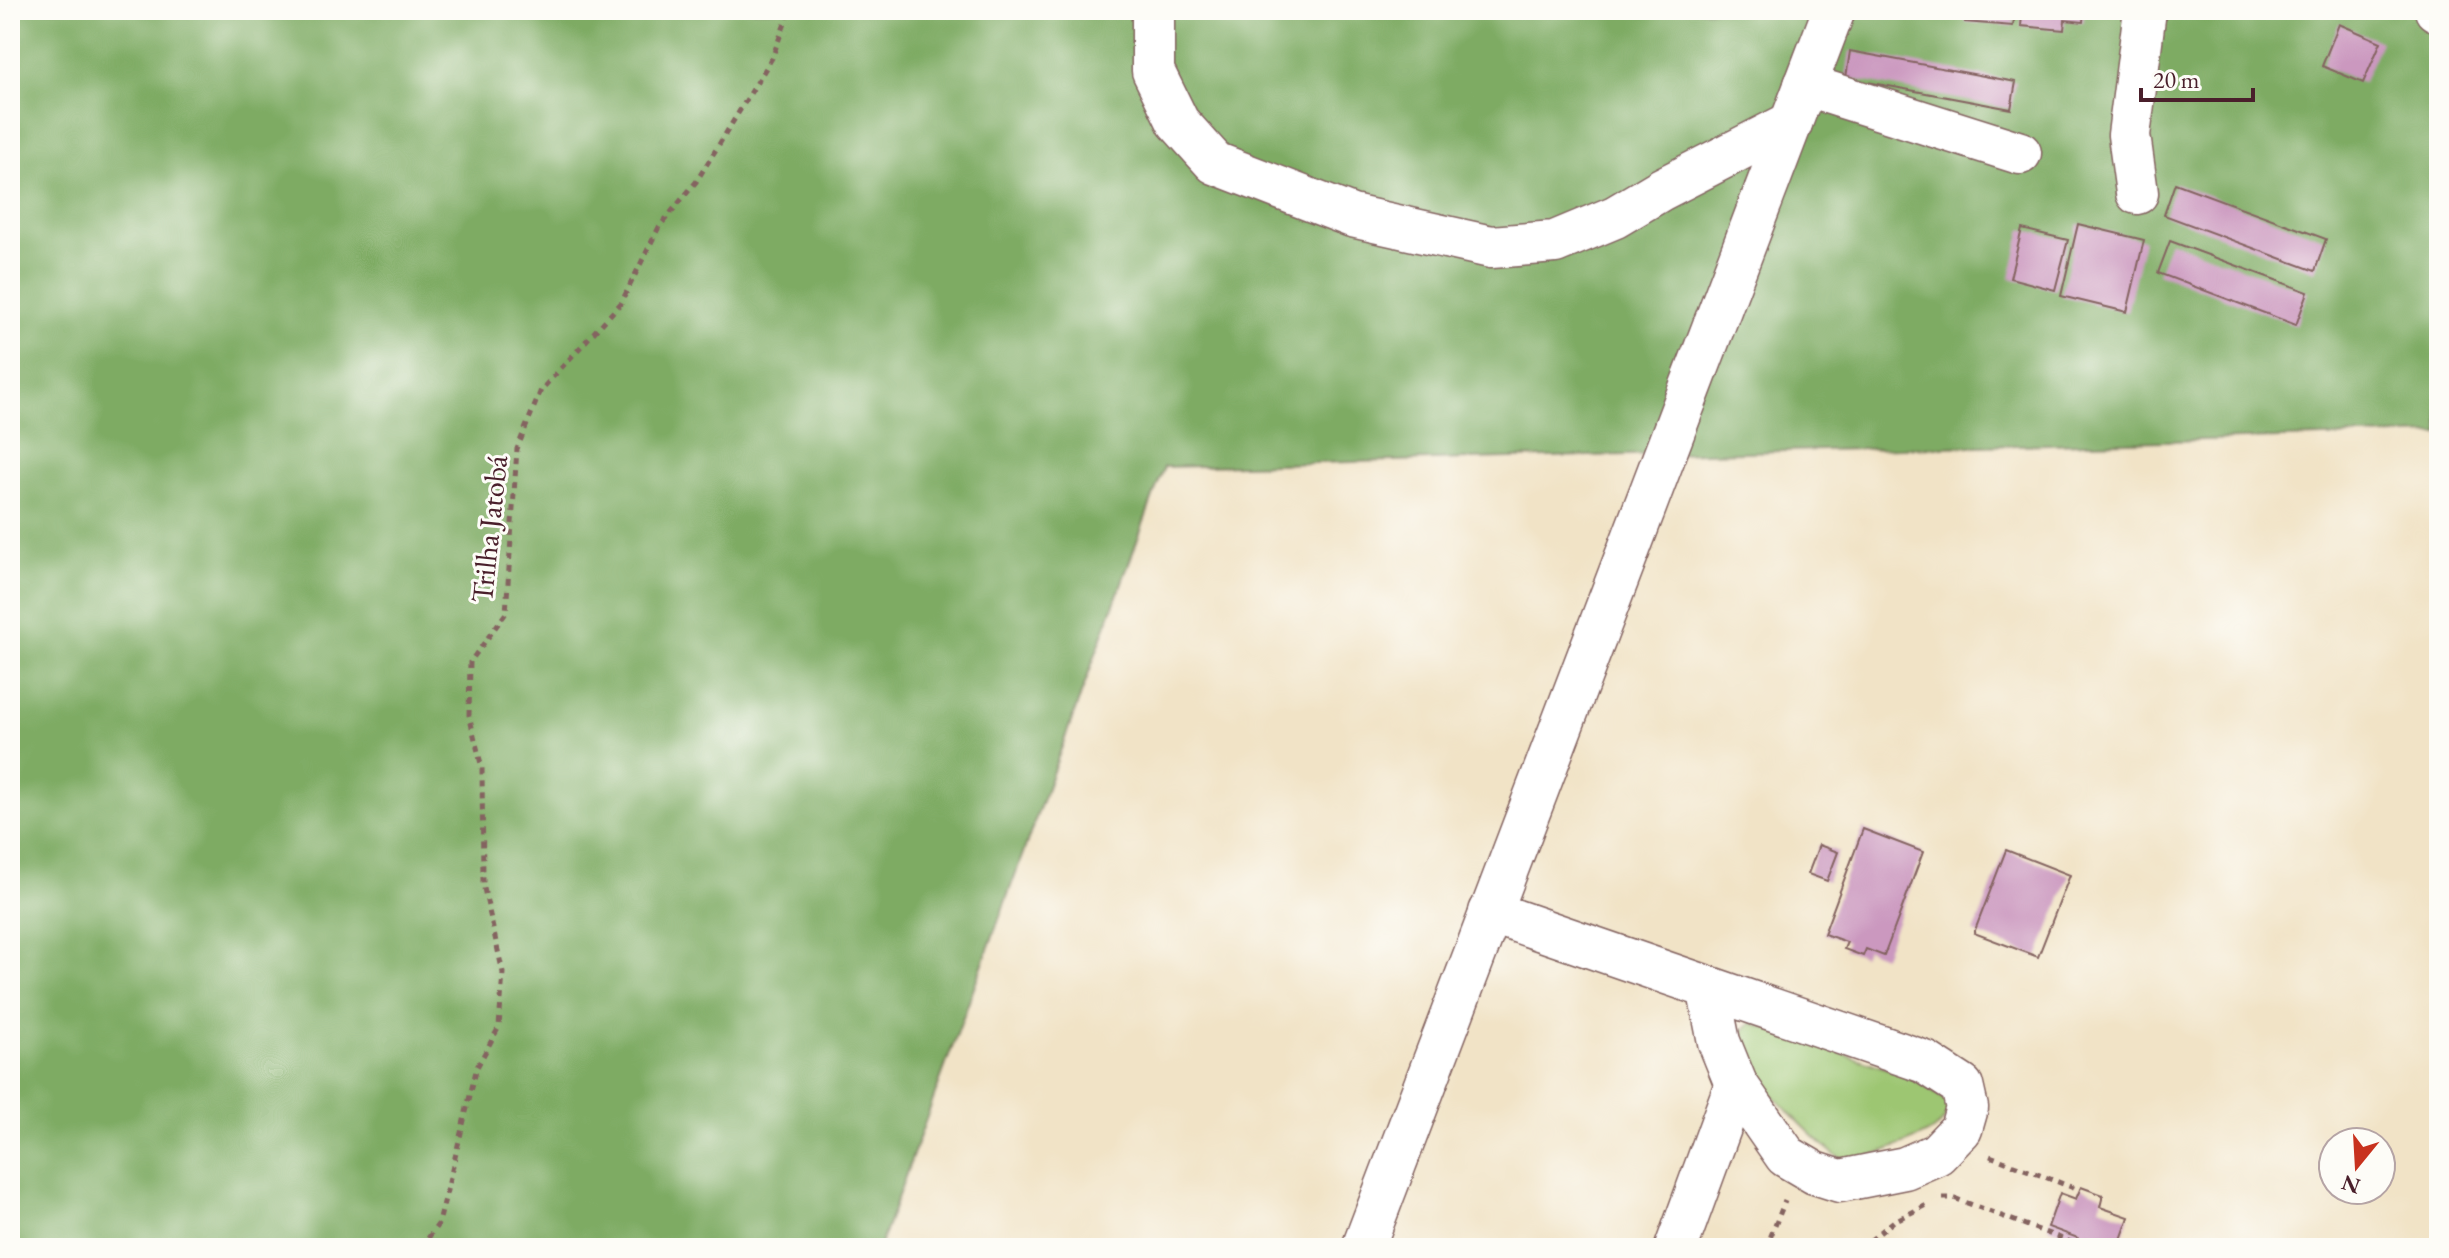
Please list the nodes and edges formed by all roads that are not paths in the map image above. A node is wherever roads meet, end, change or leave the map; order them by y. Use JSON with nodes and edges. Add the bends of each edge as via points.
{"nodes":[{"id":1,"x":1153,"y":10,"type":"edge"},
{"id":2,"x":1834,"y":10,"type":"edge"},
{"id":3,"x":2145,"y":10,"type":"edge"},
{"id":4,"x":1805,"y":85,"type":"junction"},
{"id":5,"x":1791,"y":123,"type":"junction"},
{"id":6,"x":2020,"y":153,"type":"dead end"},
{"id":7,"x":2137,"y":193,"type":"dead end"},
{"id":8,"x":1490,"y":912,"type":"junction"},
{"id":9,"x":1708,"y":987,"type":"junction"},
{"id":10,"x":1736,"y":1084,"type":"junction"},
{"id":11,"x":1363,"y":1248,"type":"edge"},
{"id":12,"x":1676,"y":1248,"type":"edge"}],
"edges":[{"from":1,"to":5,"type":"lane","via":[[1153,71],[1178,122],[1215,163],[1352,216],[1491,247],[1555,242],[1615,217]]},
{"from":2,"to":4,"type":"lane"},
{"from":3,"to":7,"type":"lane","via":[[2129,135]]},
{"from":4,"to":5,"type":"lane"},
{"from":4,"to":6,"type":"lane"},
{"from":5,"to":8,"type":"lane"},
{"from":8,"to":9,"type":"lane"},
{"from":8,"to":11,"type":"lane"},
{"from":9,"to":10,"type":"lane","via":[[1719,1042]]},
{"from":9,"to":10,"type":"lane","via":[[1925,1062],[1962,1086],[1967,1108],[1961,1129],[1937,1154],[1905,1168],[1840,1181],[1786,1156]]},
{"from":10,"to":12,"type":"lane"}]}
